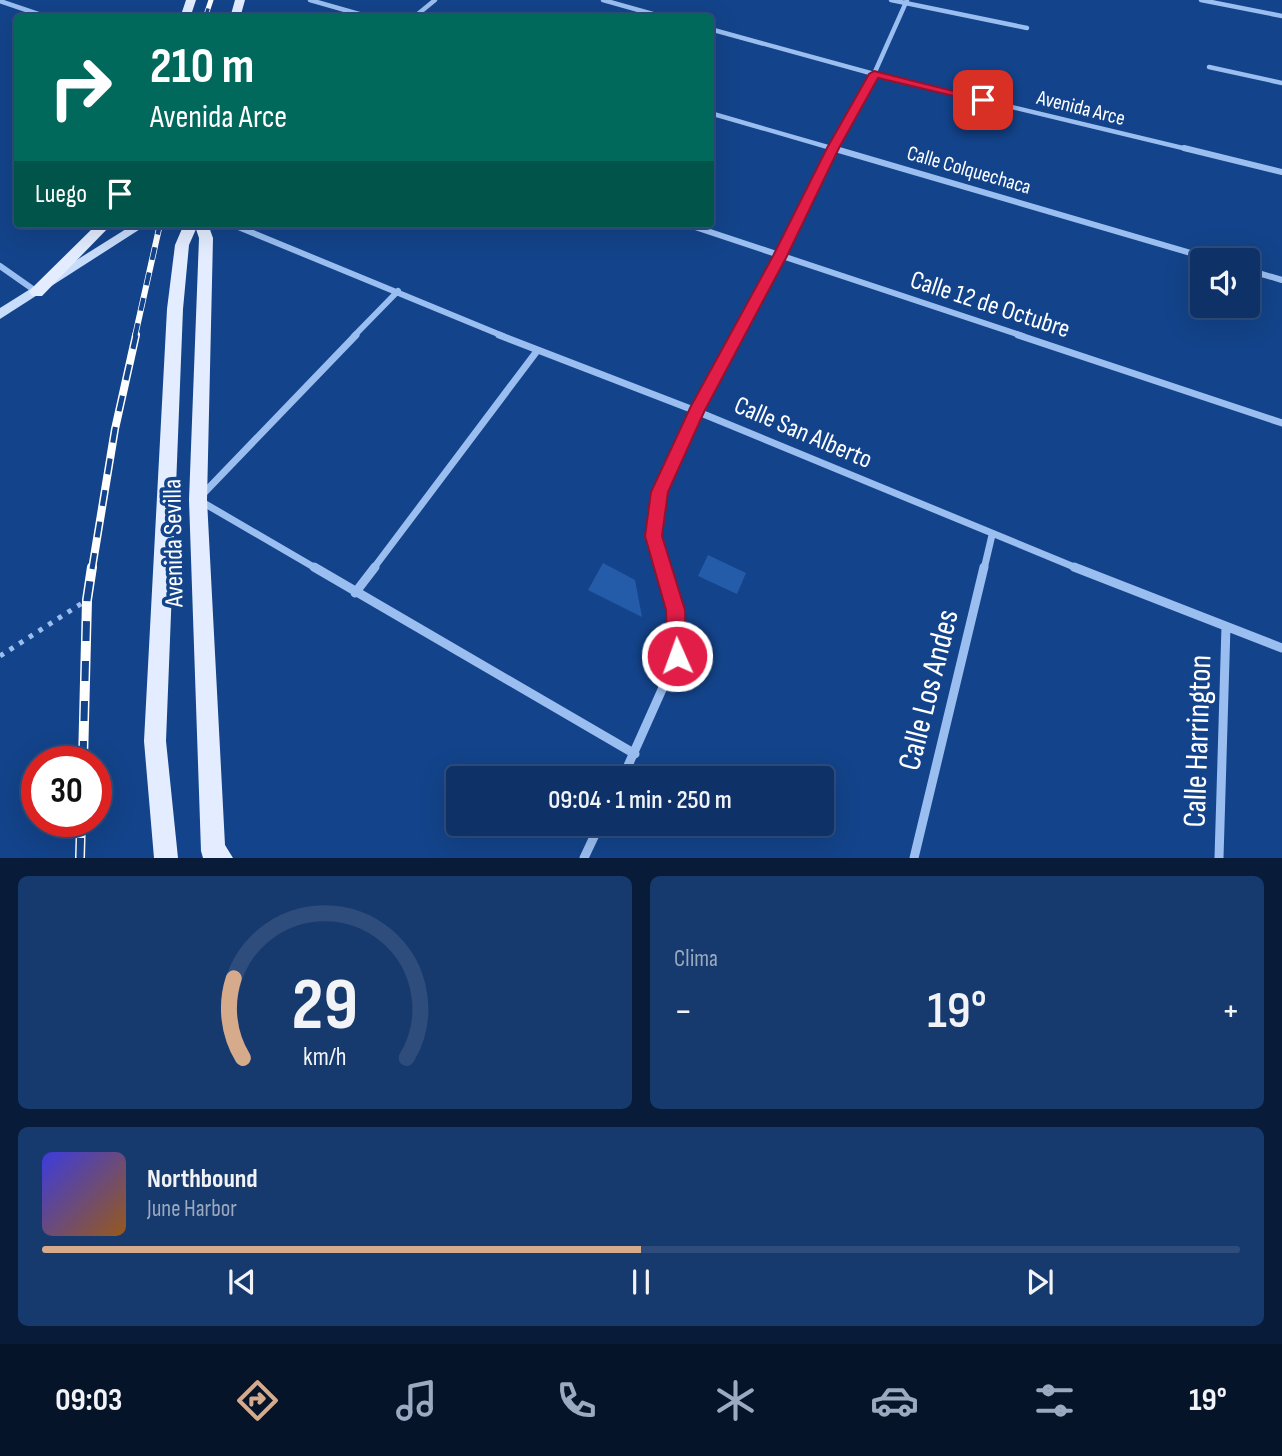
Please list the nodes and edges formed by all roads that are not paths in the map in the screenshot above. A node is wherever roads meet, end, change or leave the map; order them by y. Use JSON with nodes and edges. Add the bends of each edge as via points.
{"nodes":[{"id":1,"x":310,"y":0,"type":"edge"},
{"id":2,"x":435,"y":0,"type":"edge"},
{"id":3,"x":603,"y":0,"type":"edge"},
{"id":4,"x":891,"y":0,"type":"edge"},
{"id":5,"x":1201,"y":0,"type":"edge"},
{"id":6,"x":0,"y":1,"type":"edge"},
{"id":7,"x":906,"y":2,"type":"edge"},
{"id":8,"x":38,"y":14,"type":"edge"},
{"id":9,"x":359,"y":14,"type":"edge"},
{"id":10,"x":418,"y":14,"type":"edge"},
{"id":11,"x":653,"y":14,"type":"edge"},
{"id":12,"x":1282,"y":16,"type":"edge"},
{"id":13,"x":1027,"y":28,"type":"dead end"},
{"id":14,"x":714,"y":30,"type":"edge"},
{"id":15,"x":1209,"y":67,"type":"dead end"},
{"id":16,"x":874,"y":74,"type":"junction"},
{"id":17,"x":1282,"y":83,"type":"edge"},
{"id":18,"x":714,"y":114,"type":"edge"},
{"id":19,"x":833,"y":148,"type":"junction"},
{"id":20,"x":1282,"y":172,"type":"edge"},
{"id":21,"x":100,"y":228,"type":"edge"},
{"id":22,"x":136,"y":228,"type":"edge"},
{"id":23,"x":189,"y":228,"type":"edge"},
{"id":24,"x":202,"y":228,"type":"edge"},
{"id":25,"x":241,"y":228,"type":"edge"},
{"id":26,"x":698,"y":228,"type":"edge"},
{"id":27,"x":1190,"y":253,"type":"edge"},
{"id":28,"x":780,"y":256,"type":"junction"},
{"id":29,"x":0,"y":267,"type":"edge"},
{"id":30,"x":1260,"y":274,"type":"edge"},
{"id":31,"x":1282,"y":280,"type":"edge"},
{"id":32,"x":398,"y":291,"type":"junction"},
{"id":33,"x":37,"y":292,"type":"junction"},
{"id":34,"x":0,"y":314,"type":"edge"},
{"id":35,"x":537,"y":351,"type":"junction"},
{"id":36,"x":696,"y":411,"type":"junction"},
{"id":37,"x":1282,"y":423,"type":"edge"},
{"id":38,"x":198,"y":500,"type":"junction"},
{"id":39,"x":992,"y":535,"type":"junction"},
{"id":40,"x":355,"y":593,"type":"junction"},
{"id":41,"x":1226,"y":626,"type":"junction"},
{"id":42,"x":1282,"y":648,"type":"edge"},
{"id":43,"x":635,"y":754,"type":"junction"},
{"id":44,"x":629,"y":766,"type":"edge"},
{"id":45,"x":594,"y":836,"type":"edge"},
{"id":46,"x":166,"y":858,"type":"edge"},
{"id":47,"x":221,"y":858,"type":"edge"},
{"id":48,"x":584,"y":858,"type":"edge"},
{"id":49,"x":914,"y":858,"type":"edge"},
{"id":50,"x":1219,"y":858,"type":"edge"}],
"edges":[{"from":1,"to":9,"type":"street"},
{"from":2,"to":10,"type":"street"},
{"from":3,"to":11,"type":"street"},
{"from":4,"to":7,"type":"street"},
{"from":5,"to":12,"type":"street"},
{"from":6,"to":8,"type":"street"},
{"from":7,"to":13,"type":"street"},
{"from":7,"to":16,"type":"street"},
{"from":14,"to":16,"type":"street","name":"Avenida Arce"},
{"from":15,"to":17,"type":"street"},
{"from":16,"to":19,"type":"street"},
{"from":16,"to":20,"type":"street","name":"Avenida Arce"},
{"from":18,"to":19,"type":"street","name":"Calle Colquechaca"},
{"from":19,"to":27,"type":"street","name":"Calle Colquechaca"},
{"from":19,"to":28,"type":"street"},
{"from":21,"to":33,"type":"main road"},
{"from":22,"to":33,"type":"street"},
{"from":23,"to":46,"type":"main road","name":"Avenida Sevilla","via":[[181,244],[176,309],[155,741]]},
{"from":24,"to":38,"type":"main road","name":"Avenida Sevilla","via":[[206,238]]},
{"from":25,"to":32,"type":"street","name":"Calle San Alberto"},
{"from":26,"to":28,"type":"street","name":"Calle 12 de Octubre"},
{"from":28,"to":36,"type":"street"},
{"from":28,"to":37,"type":"street","name":"Calle 12 de Octubre"},
{"from":29,"to":33,"type":"street"},
{"from":30,"to":31,"type":"street"},
{"from":32,"to":35,"type":"street","name":"Calle San Alberto"},
{"from":32,"to":38,"type":"street"},
{"from":33,"to":34,"type":"street"},
{"from":35,"to":36,"type":"street","name":"Calle San Alberto"},
{"from":35,"to":40,"type":"street"},
{"from":36,"to":39,"type":"street","name":"Calle San Alberto"},
{"from":36,"to":43,"type":"street","via":[[660,492],[653,536],[675,610],[677,656]]},
{"from":38,"to":40,"type":"street"},
{"from":38,"to":47,"type":"main road","name":"Avenida Sevilla","via":[[213,851]]},
{"from":39,"to":41,"type":"street","name":"Calle San Alberto"},
{"from":39,"to":49,"type":"street","name":"Calle Los Andes"},
{"from":40,"to":43,"type":"street"},
{"from":41,"to":42,"type":"street","name":"Calle San Alberto"},
{"from":41,"to":50,"type":"street","name":"Calle Harrington"},
{"from":43,"to":44,"type":"street"},
{"from":45,"to":48,"type":"street"}]}
